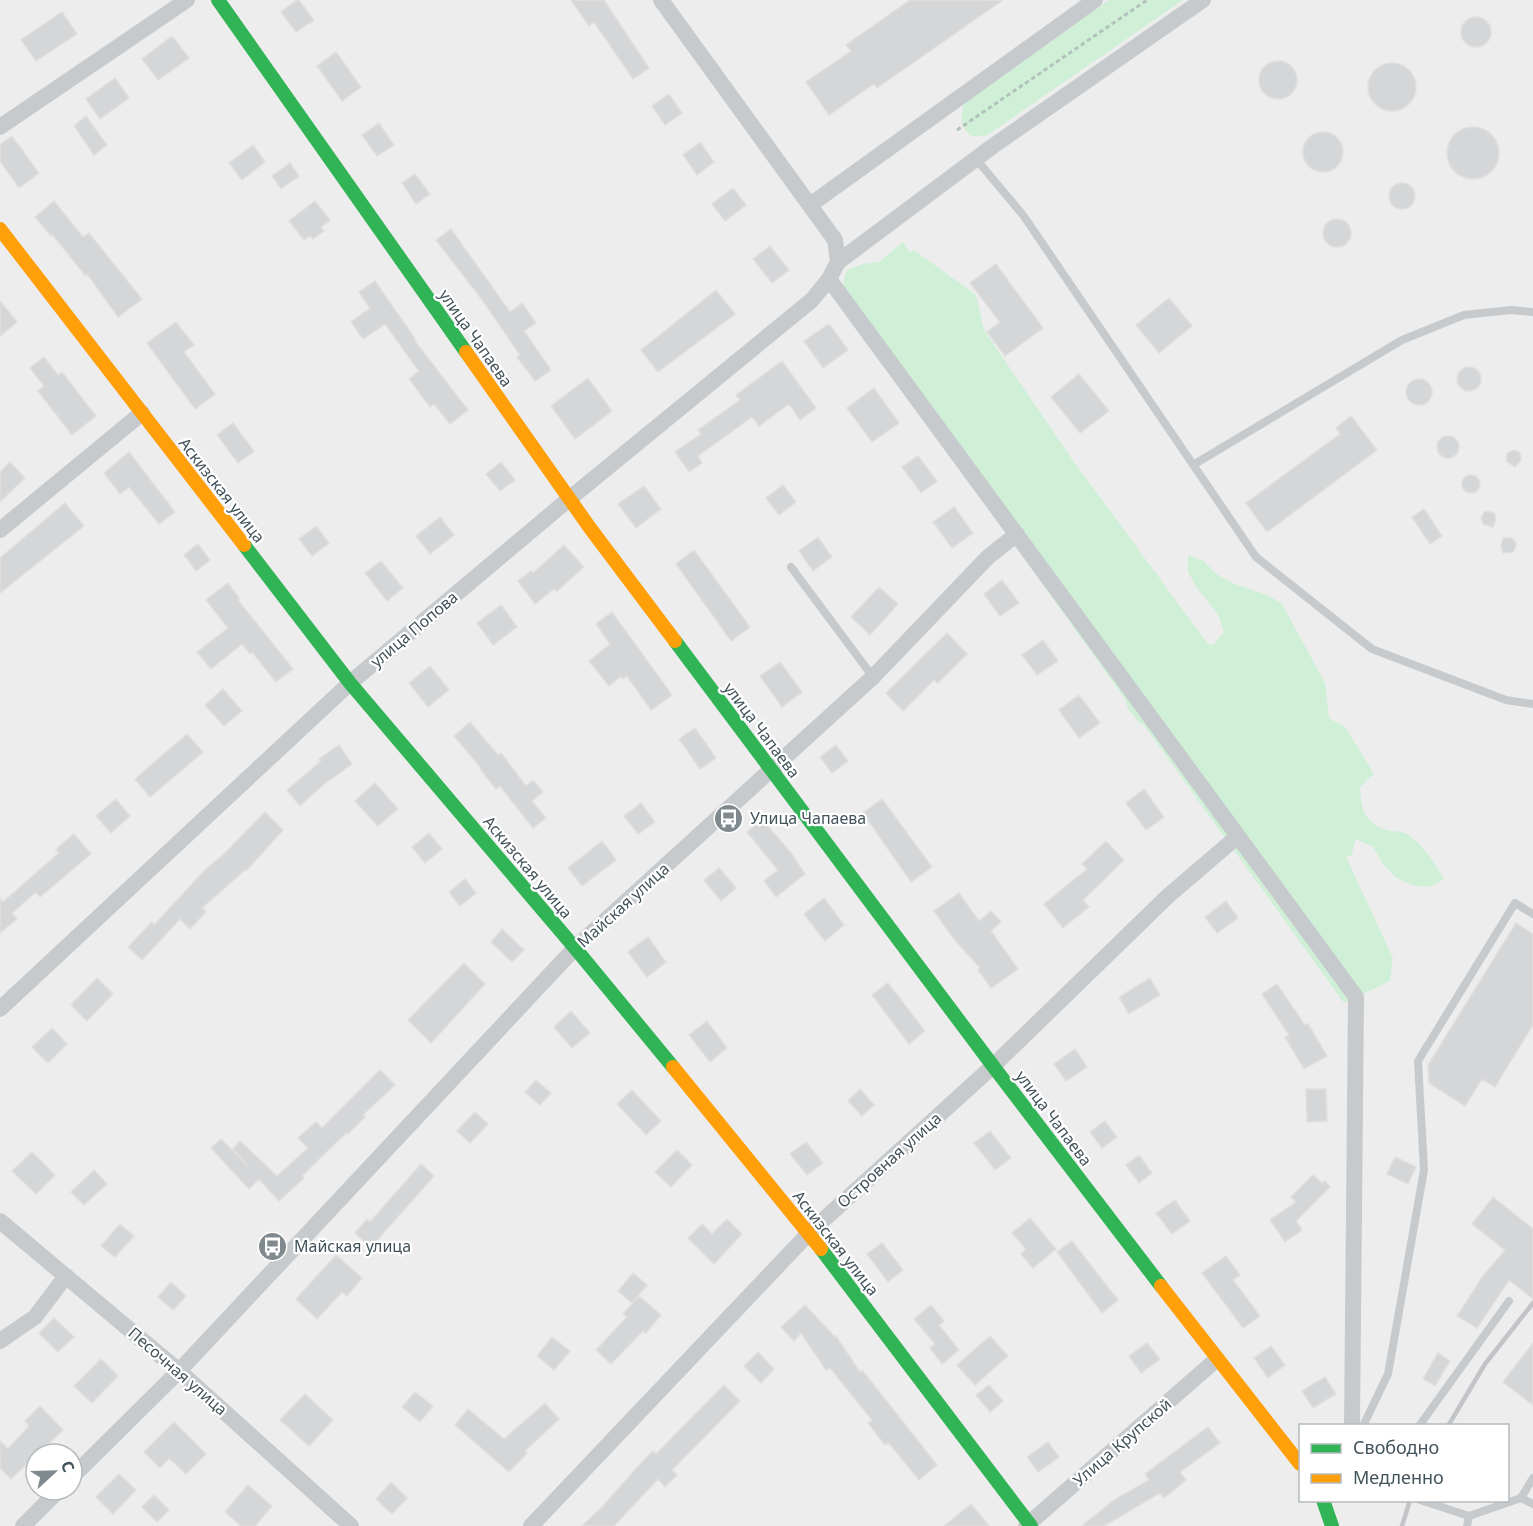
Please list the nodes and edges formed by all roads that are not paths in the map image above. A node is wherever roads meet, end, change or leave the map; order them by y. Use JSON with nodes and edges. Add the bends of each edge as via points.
{"nodes":[{"id":1,"x":188,"y":0,"type":"edge"},
{"id":2,"x":218,"y":0,"type":"edge"},
{"id":3,"x":661,"y":0,"type":"edge"},
{"id":4,"x":1095,"y":0,"type":"edge"},
{"id":5,"x":1203,"y":0,"type":"edge"},
{"id":6,"x":0,"y":127,"type":"edge"},
{"id":7,"x":976,"y":159,"type":"junction"},
{"id":8,"x":810,"y":205,"type":"junction"},
{"id":9,"x":0,"y":229,"type":"edge"},
{"id":10,"x":838,"y":262,"type":"junction"},
{"id":11,"x":829,"y":279,"type":"junction"},
{"id":12,"x":1533,"y":312,"type":"edge"},
{"id":13,"x":142,"y":413,"type":"junction"},
{"id":14,"x":1193,"y":465,"type":"junction"},
{"id":15,"x":569,"y":499,"type":"junction"},
{"id":16,"x":0,"y":530,"type":"edge"},
{"id":17,"x":1017,"y":534,"type":"junction"},
{"id":18,"x":791,"y":567,"type":"dead end"},
{"id":19,"x":873,"y":677,"type":"junction"},
{"id":20,"x":350,"y":682,"type":"junction"},
{"id":21,"x":1533,"y":705,"type":"edge"},
{"id":22,"x":772,"y":771,"type":"junction"},
{"id":23,"x":1238,"y":836,"type":"junction"},
{"id":24,"x":1533,"y":914,"type":"edge"},
{"id":25,"x":575,"y":948,"type":"junction"},
{"id":26,"x":0,"y":1009,"type":"edge"},
{"id":27,"x":993,"y":1066,"type":"junction"},
{"id":28,"x":0,"y":1221,"type":"edge"},
{"id":29,"x":809,"y":1233,"type":"junction"},
{"id":30,"x":66,"y":1276,"type":"junction"},
{"id":31,"x":1509,"y":1302,"type":"dead end"},
{"id":32,"x":0,"y":1341,"type":"edge"},
{"id":33,"x":1217,"y":1359,"type":"junction"},
{"id":34,"x":179,"y":1371,"type":"junction"},
{"id":35,"x":1352,"y":1424,"type":"edge"},
{"id":36,"x":1363,"y":1424,"type":"edge"},
{"id":37,"x":1420,"y":1424,"type":"edge"},
{"id":38,"x":1299,"y":1463,"type":"edge"},
{"id":39,"x":84,"y":1465,"type":"edge"},
{"id":40,"x":1533,"y":1478,"type":"edge"},
{"id":41,"x":1521,"y":1498,"type":"junction"},
{"id":42,"x":47,"y":1502,"type":"edge"},
{"id":43,"x":1324,"y":1502,"type":"edge"},
{"id":44,"x":1426,"y":1502,"type":"edge"},
{"id":45,"x":1533,"y":1504,"type":"edge"},
{"id":46,"x":1469,"y":1516,"type":"junction"},
{"id":47,"x":1028,"y":1525,"type":"edge"},
{"id":48,"x":23,"y":1526,"type":"edge"},
{"id":49,"x":351,"y":1526,"type":"edge"},
{"id":50,"x":531,"y":1526,"type":"edge"},
{"id":51,"x":1332,"y":1526,"type":"edge"},
{"id":52,"x":1467,"y":1526,"type":"edge"}],
"edges":[{"from":1,"to":6,"type":"street"},
{"from":2,"to":15,"type":"street","name":"улица Чапаева"},
{"from":3,"to":8,"type":"street"},
{"from":4,"to":8,"type":"street"},
{"from":5,"to":7,"type":"street"},
{"from":7,"to":10,"type":"street"},
{"from":7,"to":14,"type":"lane","via":[[1023,215]]},
{"from":8,"to":10,"type":"street","via":[[835,240]]},
{"from":9,"to":13,"type":"street","name":"Аскизская улица"},
{"from":10,"to":11,"type":"street","name":"улица Попова"},
{"from":11,"to":15,"type":"street","name":"улица Попова","via":[[812,300]]},
{"from":11,"to":17,"type":"street"},
{"from":12,"to":14,"type":"lane","via":[[1464,315],[1402,340]]},
{"from":13,"to":16,"type":"street"},
{"from":13,"to":20,"type":"street","name":"Аскизская улица"},
{"from":14,"to":21,"type":"lane","via":[[1256,557],[1372,649],[1506,700]]},
{"from":15,"to":20,"type":"street","name":"улица Попова"},
{"from":15,"to":22,"type":"street","name":"улица Чапаева"},
{"from":17,"to":19,"type":"street","name":"Майская улица","via":[[988,557]]},
{"from":17,"to":23,"type":"street"},
{"from":18,"to":19,"type":"lane"},
{"from":19,"to":22,"type":"street","name":"Майская улица"},
{"from":20,"to":25,"type":"street","name":"Аскизская улица"},
{"from":20,"to":26,"type":"street","name":"улица Попова"},
{"from":22,"to":25,"type":"street","name":"Майская улица"},
{"from":22,"to":27,"type":"street","name":"улица Чапаева"},
{"from":23,"to":27,"type":"street","name":"Островная улица","via":[[1168,896]]},
{"from":23,"to":35,"type":"street","via":[[1356,998]]},
{"from":24,"to":36,"type":"lane","via":[[1515,903],[1418,1061],[1424,1170],[1388,1374]]},
{"from":25,"to":29,"type":"street","name":"Аскизская улица"},
{"from":25,"to":34,"type":"street","name":"Майская улица"},
{"from":27,"to":29,"type":"street","name":"Островная улица"},
{"from":27,"to":33,"type":"street","name":"улица Чапаева"},
{"from":28,"to":30,"type":"street","name":"Песочная улица"},
{"from":29,"to":47,"type":"street","name":"Аскизская улица"},
{"from":29,"to":50,"type":"street","name":"Островная улица"},
{"from":30,"to":32,"type":"street","via":[[35,1317]]},
{"from":30,"to":34,"type":"street","name":"Песочная улица"},
{"from":31,"to":37,"type":"lane"},
{"from":33,"to":38,"type":"street","name":"улица Чапаева"},
{"from":33,"to":47,"type":"street","name":"Улица Крупской"},
{"from":34,"to":39,"type":"street","name":"Майская улица"},
{"from":34,"to":49,"type":"street","name":"Песочная улица"},
{"from":40,"to":41,"type":"lane"},
{"from":41,"to":45,"type":"lane"},
{"from":41,"to":46,"type":"lane"},
{"from":42,"to":48,"type":"street"},
{"from":43,"to":51,"type":"street"},
{"from":44,"to":46,"type":"lane"},
{"from":46,"to":52,"type":"lane"}]}
